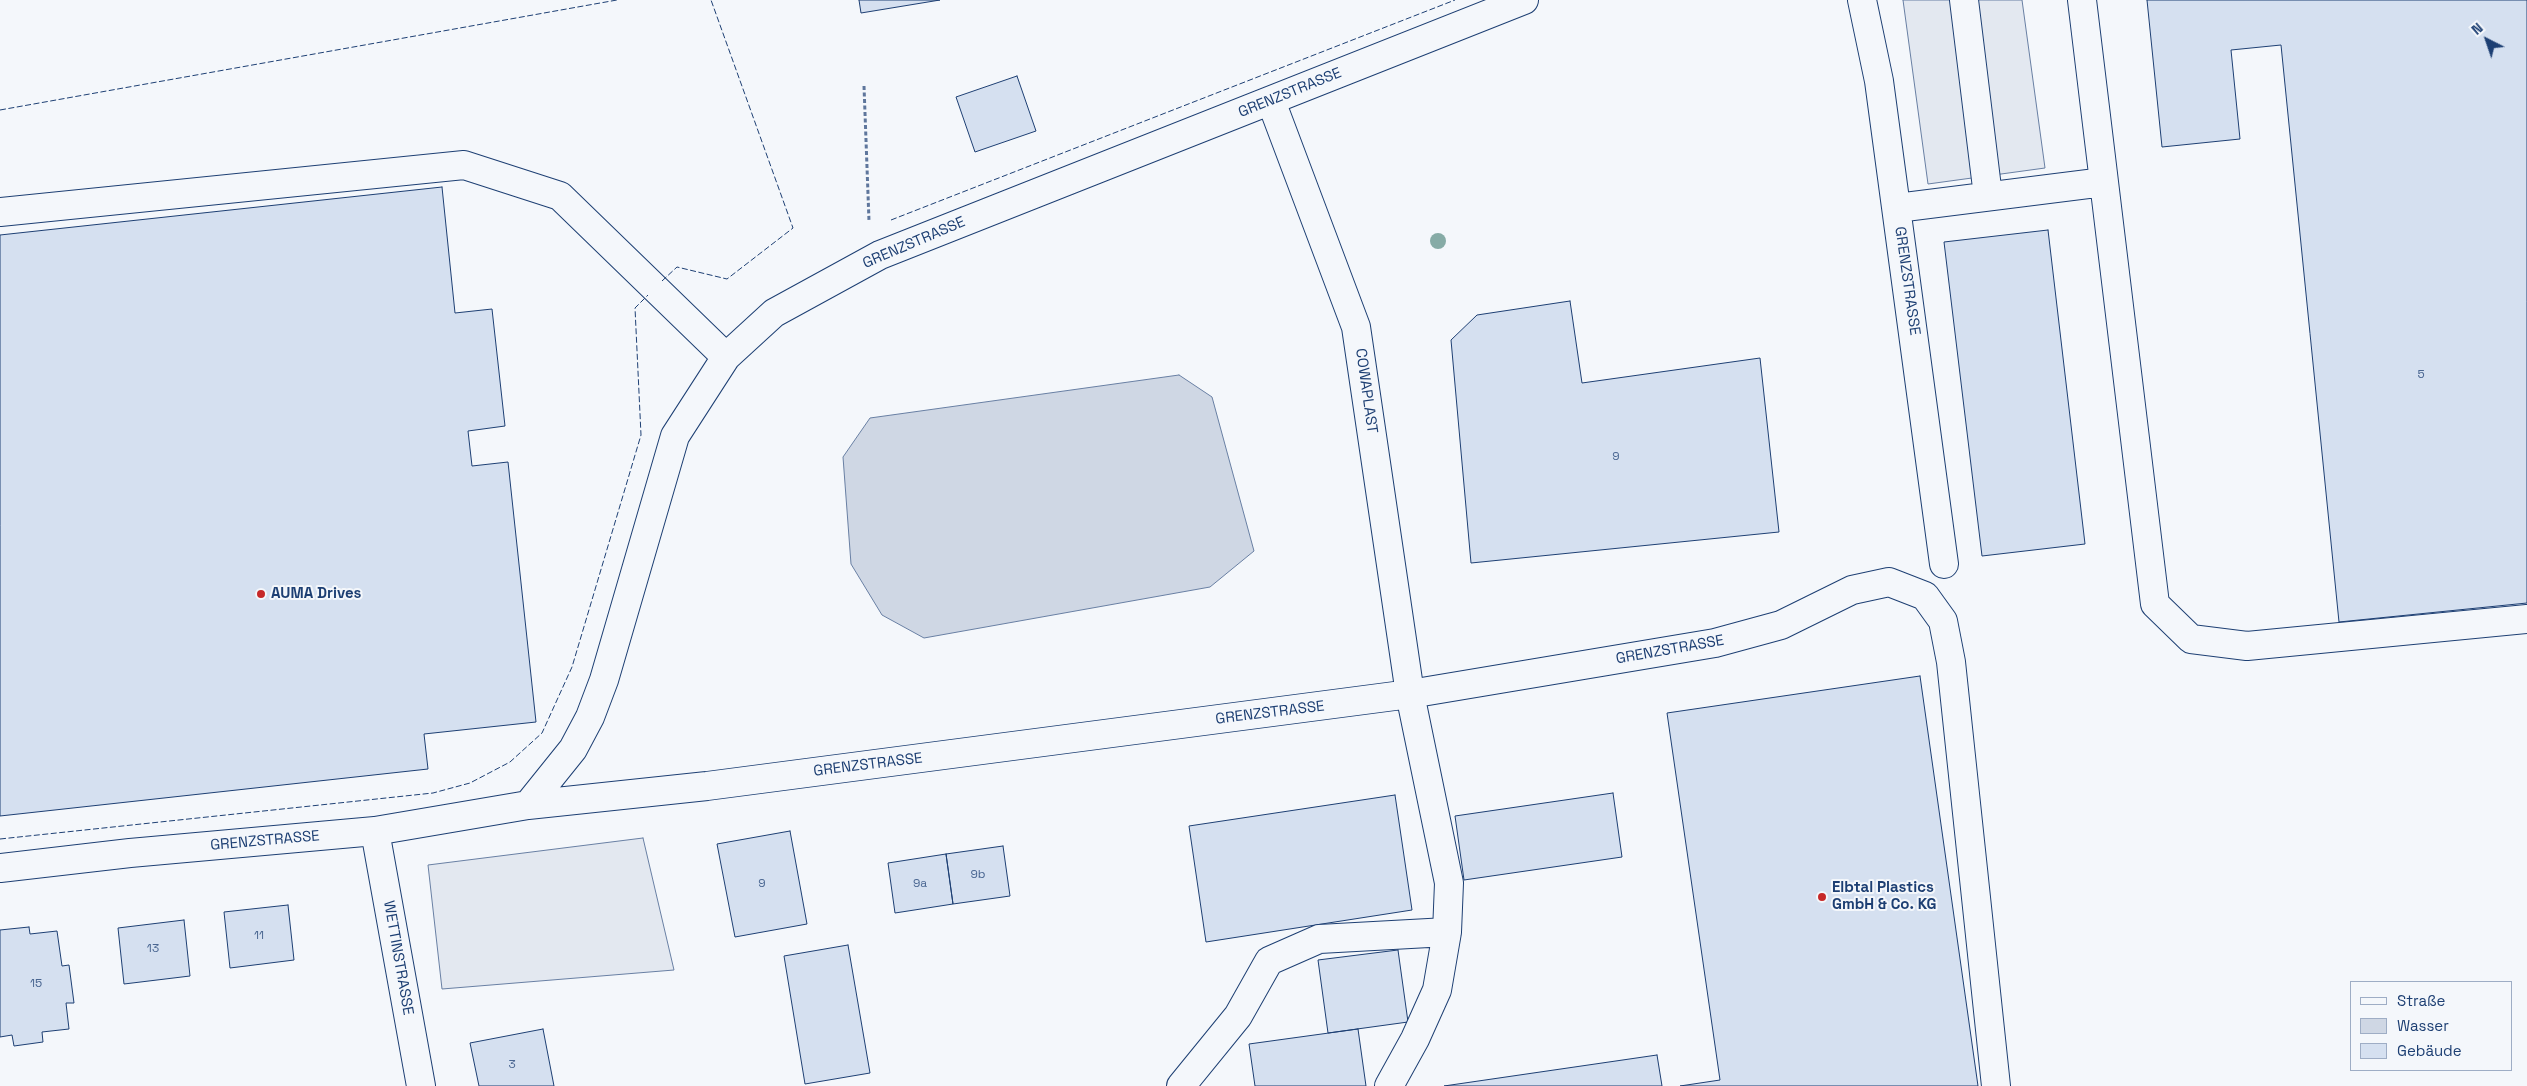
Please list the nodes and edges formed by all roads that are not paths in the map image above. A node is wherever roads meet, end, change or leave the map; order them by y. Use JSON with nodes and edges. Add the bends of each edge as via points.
{"nodes":[{"id":1,"x":1524,"y":0,"type":"edge"},
{"id":2,"x":1862,"y":0,"type":"edge"},
{"id":3,"x":1964,"y":0,"type":"edge"},
{"id":4,"x":2082,"y":0,"type":"edge"},
{"id":5,"x":1271,"y":101,"type":"junction"},
{"id":6,"x":2104,"y":182,"type":"junction"},
{"id":7,"x":1988,"y":196,"type":"junction"},
{"id":8,"x":1897,"y":208,"type":"junction"},
{"id":9,"x":0,"y":212,"type":"edge"},
{"id":10,"x":726,"y":357,"type":"junction"},
{"id":11,"x":1944,"y":564,"type":"dead end"},
{"id":12,"x":2527,"y":619,"type":"edge"},
{"id":13,"x":1410,"y":694,"type":"junction"},
{"id":14,"x":528,"y":805,"type":"junction"},
{"id":15,"x":375,"y":831,"type":"junction"},
{"id":16,"x":0,"y":868,"type":"edge"},
{"id":17,"x":1447,"y":932,"type":"junction"},
{"id":18,"x":421,"y":1086,"type":"edge"},
{"id":19,"x":1181,"y":1086,"type":"edge"},
{"id":20,"x":1389,"y":1086,"type":"edge"},
{"id":21,"x":1996,"y":1086,"type":"edge"}],
"edges":[{"from":1,"to":5,"type":"street","name":"GRENZSTRASSE"},
{"from":2,"to":8,"type":"street","name":"GRENZSTRASSE","via":[[1879,81]]},
{"from":3,"to":7,"type":"street"},
{"from":4,"to":6,"type":"street"},
{"from":5,"to":10,"type":"street","name":"GRENZSTRASSE","via":[[880,255],[774,313]]},
{"from":5,"to":13,"type":"street","name":"COWAPLAST","via":[[1356,327]]},
{"from":6,"to":7,"type":"street"},
{"from":6,"to":12,"type":"street","via":[[2154,604],[2191,639],[2247,646]]},
{"from":7,"to":8,"type":"street"},
{"from":8,"to":11,"type":"street","name":"GRENZSTRASSE"},
{"from":9,"to":10,"type":"street","via":[[464,165],[560,196]]},
{"from":10,"to":14,"type":"street","name":"GRENZSTRASSE","via":[[676,436],[604,680],[590,717],[573,749]]},
{"from":13,"to":14,"type":"street","name":"GRENZSTRASSE","via":[[707,786]]},
{"from":13,"to":17,"type":"street","name":"COWAPLAST","via":[[1449,883]]},
{"from":13,"to":21,"type":"street","name":"GRENZSTRASSE","via":[[1715,643],[1781,625],[1852,590],[1889,582],[1925,596],[1943,621],[1951,662]]},
{"from":14,"to":15,"type":"street","name":"GRENZSTRASSE"},
{"from":15,"to":16,"type":"street","name":"GRENZSTRASSE"},
{"from":15,"to":18,"type":"street","name":"WETTINSTRASSE"},
{"from":17,"to":19,"type":"street","via":[[1319,939],[1269,961],[1238,1016]]},
{"from":17,"to":20,"type":"street","name":"COWAPLAST","via":[[1437,990]]}]}
